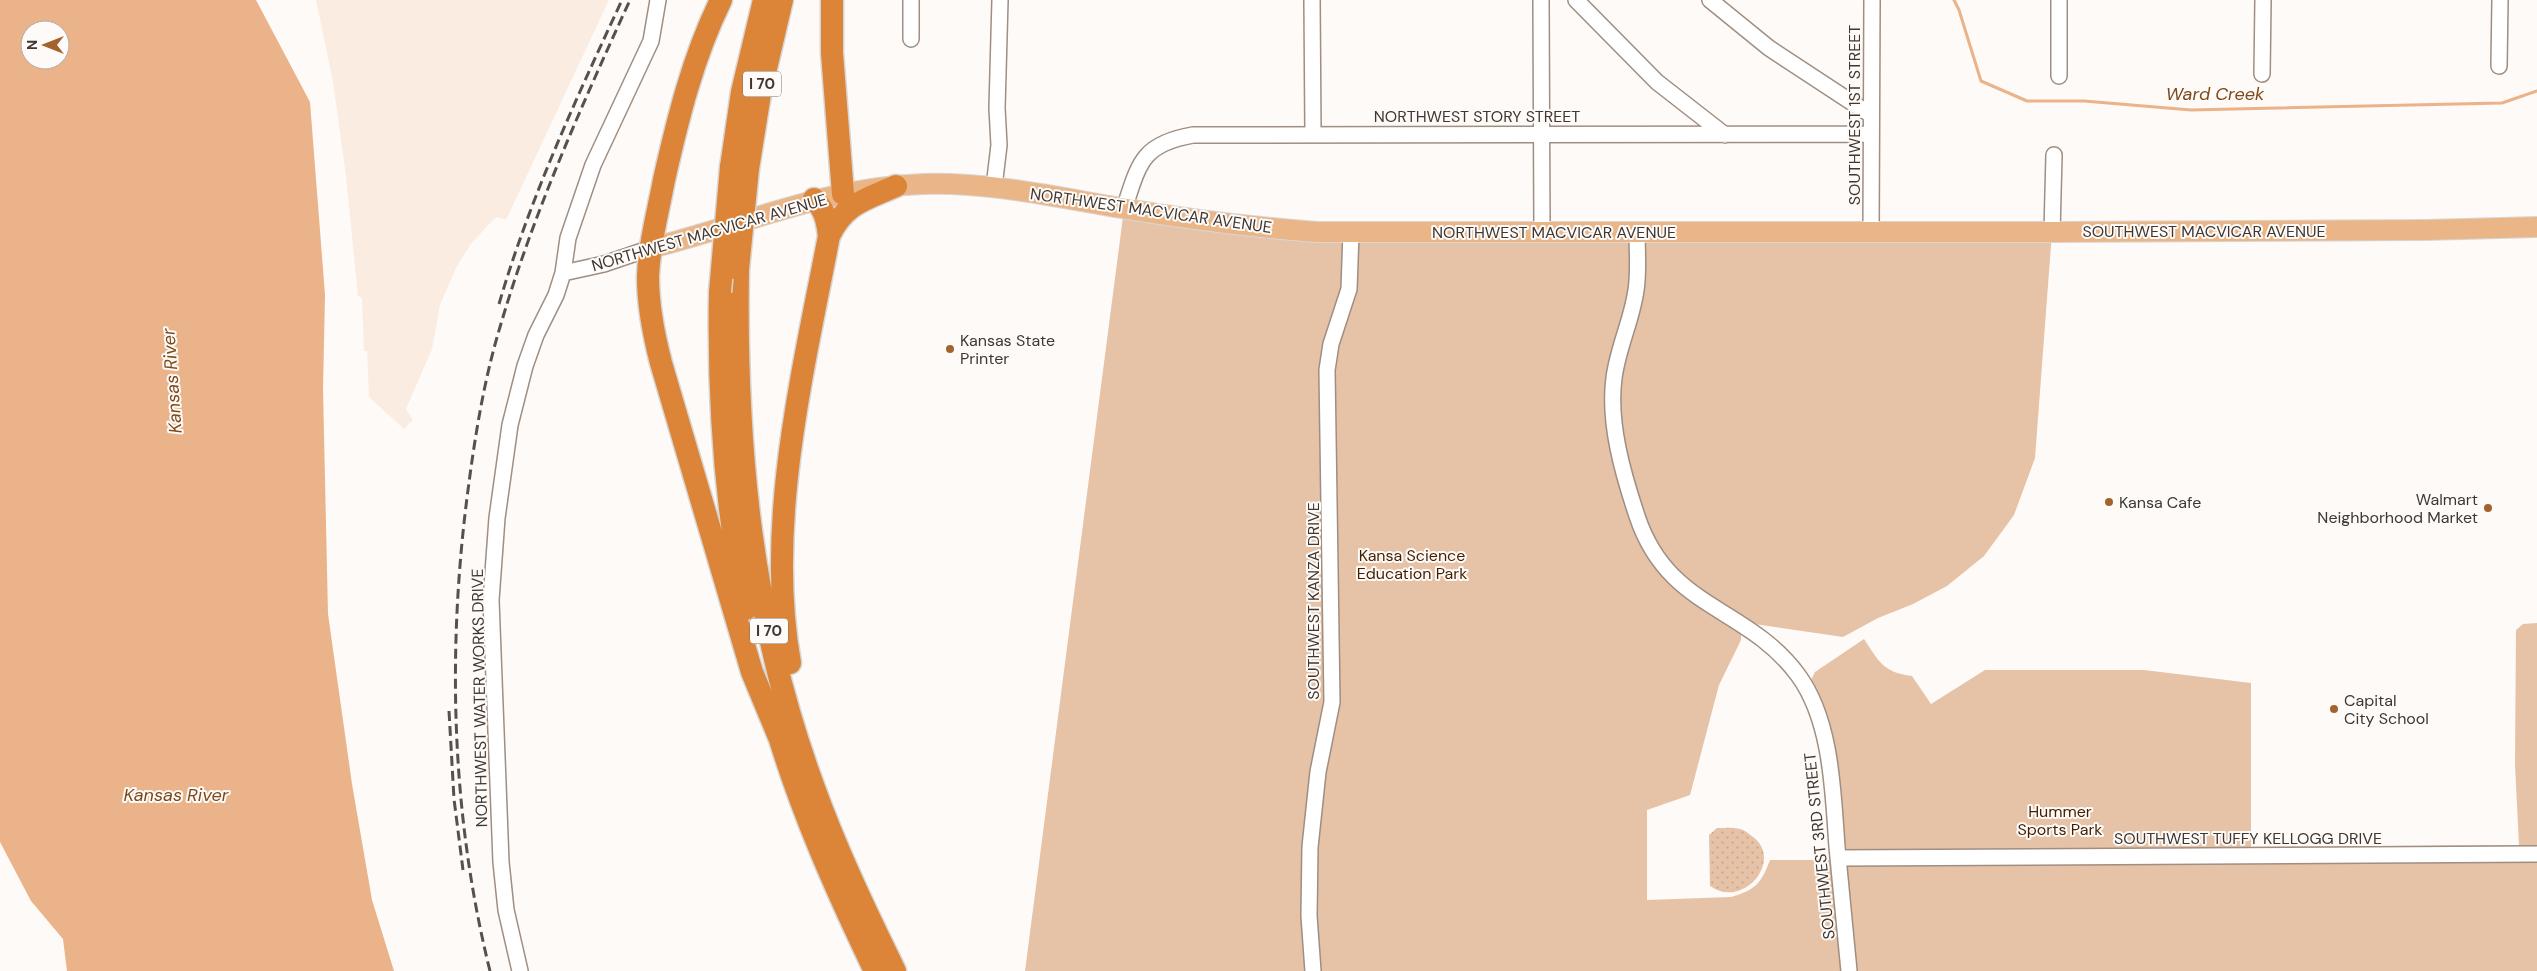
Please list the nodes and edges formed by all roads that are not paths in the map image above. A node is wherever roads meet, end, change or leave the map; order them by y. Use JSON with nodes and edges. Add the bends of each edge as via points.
{"nodes":[{"id":1,"x":658,"y":0,"type":"edge"},
{"id":2,"x":721,"y":0,"type":"edge"},
{"id":3,"x":764,"y":0,"type":"edge"},
{"id":4,"x":782,"y":0,"type":"edge"},
{"id":5,"x":832,"y":0,"type":"edge"},
{"id":6,"x":911,"y":0,"type":"edge"},
{"id":7,"x":1000,"y":0,"type":"edge"},
{"id":8,"x":1312,"y":0,"type":"edge"},
{"id":9,"x":1541,"y":0,"type":"edge"},
{"id":10,"x":1576,"y":0,"type":"edge"},
{"id":11,"x":1710,"y":0,"type":"edge"},
{"id":12,"x":1872,"y":0,"type":"edge"},
{"id":13,"x":2059,"y":0,"type":"edge"},
{"id":14,"x":2263,"y":0,"type":"edge"},
{"id":15,"x":2500,"y":0,"type":"edge"},
{"id":16,"x":911,"y":39,"type":"dead end"},
{"id":17,"x":2499,"y":66,"type":"dead end"},
{"id":18,"x":2262,"y":74,"type":"dead end"},
{"id":19,"x":2059,"y":76,"type":"dead end"},
{"id":20,"x":1871,"y":115,"type":"junction"},
{"id":21,"x":1313,"y":133,"type":"junction"},
{"id":22,"x":1871,"y":134,"type":"junction"},
{"id":23,"x":1542,"y":135,"type":"junction"},
{"id":24,"x":1725,"y":136,"type":"junction"},
{"id":25,"x":2054,"y":155,"type":"dead end"},
{"id":26,"x":739,"y":168,"type":"junction"},
{"id":27,"x":896,"y":186,"type":"junction"},
{"id":28,"x":994,"y":187,"type":"junction"},
{"id":29,"x":843,"y":194,"type":"junction"},
{"id":30,"x":814,"y":199,"type":"junction"},
{"id":31,"x":1124,"y":209,"type":"junction"},
{"id":32,"x":2537,"y":227,"type":"edge"},
{"id":33,"x":1871,"y":231,"type":"junction"},
{"id":34,"x":1351,"y":232,"type":"junction"},
{"id":35,"x":1542,"y":232,"type":"junction"},
{"id":36,"x":1637,"y":232,"type":"junction"},
{"id":37,"x":2052,"y":232,"type":"junction"},
{"id":38,"x":829,"y":236,"type":"junction"},
{"id":39,"x":651,"y":248,"type":"junction"},
{"id":40,"x":563,"y":273,"type":"junction"},
{"id":41,"x":779,"y":737,"type":"junction"},
{"id":42,"x":823,"y":811,"type":"junction"},
{"id":43,"x":2537,"y":854,"type":"edge"},
{"id":44,"x":1838,"y":858,"type":"junction"},
{"id":45,"x":520,"y":971,"type":"edge"},
{"id":46,"x":875,"y":971,"type":"edge"},
{"id":47,"x":895,"y":971,"type":"edge"},
{"id":48,"x":1313,"y":971,"type":"edge"},
{"id":49,"x":1849,"y":971,"type":"edge"}],
"edges":[{"from":1,"to":40,"type":"street","name":"NORTHWEST WATER WORKS DRIVE","via":[[650,42],[593,165],[574,218]]},
{"from":2,"to":39,"type":"highway","via":[[682,103]]},
{"from":3,"to":26,"type":"highway","number":"I 70","via":[[742,92]]},
{"from":4,"to":26,"type":"highway","number":"I 70"},
{"from":5,"to":29,"type":"highway","via":[[832,53]]},
{"from":6,"to":16,"type":"street"},
{"from":7,"to":28,"type":"street","via":[[999,145]]},
{"from":8,"to":21,"type":"street"},
{"from":9,"to":23,"type":"street"},
{"from":10,"to":24,"type":"street","via":[[1657,82]]},
{"from":11,"to":20,"type":"street","via":[[1769,48]]},
{"from":12,"to":20,"type":"street","name":"SOUTHWEST 1ST STREET"},
{"from":13,"to":19,"type":"street"},
{"from":14,"to":18,"type":"street"},
{"from":15,"to":17,"type":"street"},
{"from":20,"to":22,"type":"street","name":"SOUTHWEST 1ST STREET"},
{"from":21,"to":23,"type":"street","name":"NORTHWEST STORY STREET"},
{"from":21,"to":31,"type":"street","name":"NORTHWEST STORY STREET","via":[[1193,135],[1163,143],[1141,161]]},
{"from":22,"to":24,"type":"street","name":"NORTHWEST STORY STREET"},
{"from":22,"to":33,"type":"street","name":"SOUTHWEST 1ST STREET"},
{"from":23,"to":24,"type":"street","name":"NORTHWEST STORY STREET","via":[[1647,133]]},
{"from":23,"to":35,"type":"street"},
{"from":25,"to":37,"type":"street"},
{"from":26,"to":41,"type":"highway","number":"I 70","bridge":true,"via":[[720,292],[719,347],[728,497],[751,635]]},
{"from":26,"to":42,"type":"highway","number":"I 70","bridge":true,"via":[[739,421],[752,547],[778,670]]},
{"from":27,"to":28,"type":"main road","name":"NORTHWEST MACVICAR AVENUE"},
{"from":27,"to":29,"type":"main road","name":"NORTHWEST MACVICAR AVENUE"},
{"from":27,"to":38,"type":"highway","via":[[848,209]]},
{"from":28,"to":31,"type":"main road","name":"NORTHWEST MACVICAR AVENUE"},
{"from":29,"to":30,"type":"main road","name":"NORTHWEST MACVICAR AVENUE"},
{"from":30,"to":38,"type":"highway","via":[[826,215]]},
{"from":30,"to":39,"type":"main road","name":"NORTHWEST MACVICAR AVENUE","via":[[711,233]]},
{"from":31,"to":34,"type":"main road","name":"NORTHWEST MACVICAR AVENUE","via":[[1217,223]]},
{"from":32,"to":37,"type":"main road","name":"SOUTHWEST MACVICAR AVENUE"},
{"from":33,"to":36,"type":"main road","name":"NORTHWEST MACVICAR AVENUE"},
{"from":33,"to":37,"type":"main road","name":"SOUTHWEST MACVICAR AVENUE"},
{"from":34,"to":35,"type":"main road","name":"NORTHWEST MACVICAR AVENUE"},
{"from":34,"to":48,"type":"street","name":"SOUTHWEST KANZA DRIVE","via":[[1349,289],[1331,344],[1327,370],[1332,702],[1318,772],[1310,847],[1308,916]]},
{"from":35,"to":36,"type":"main road","name":"NORTHWEST MACVICAR AVENUE"},
{"from":36,"to":44,"type":"street","name":"SOUTHWEST 3RD STREET","via":[[1636,290],[1620,343],[1613,388],[1614,420],[1637,516],[1646,540],[1668,572],[1702,602],[1741,622],[1771,644],[1798,675],[1819,718],[1828,748]]},
{"from":38,"to":42,"type":"highway","via":[[789,459],[782,555],[788,650]]},
{"from":39,"to":40,"type":"street","name":"NORTHWEST MACVICAR AVENUE","via":[[604,264]]},
{"from":39,"to":41,"type":"highway","via":[[648,280],[661,363],[752,672]]},
{"from":40,"to":45,"type":"street","name":"NORTHWEST WATER WORKS DRIVE","via":[[536,335],[515,404],[493,550],[492,633],[501,862],[506,910]]},
{"from":41,"to":46,"type":"highway","number":"I 70","via":[[809,823]]},
{"from":42,"to":47,"type":"highway","number":"I 70"},
{"from":43,"to":44,"type":"street","name":"SOUTHWEST TUFFY KELLOGG DRIVE"},
{"from":44,"to":49,"type":"street","name":"SOUTHWEST 3RD STREET"}]}
